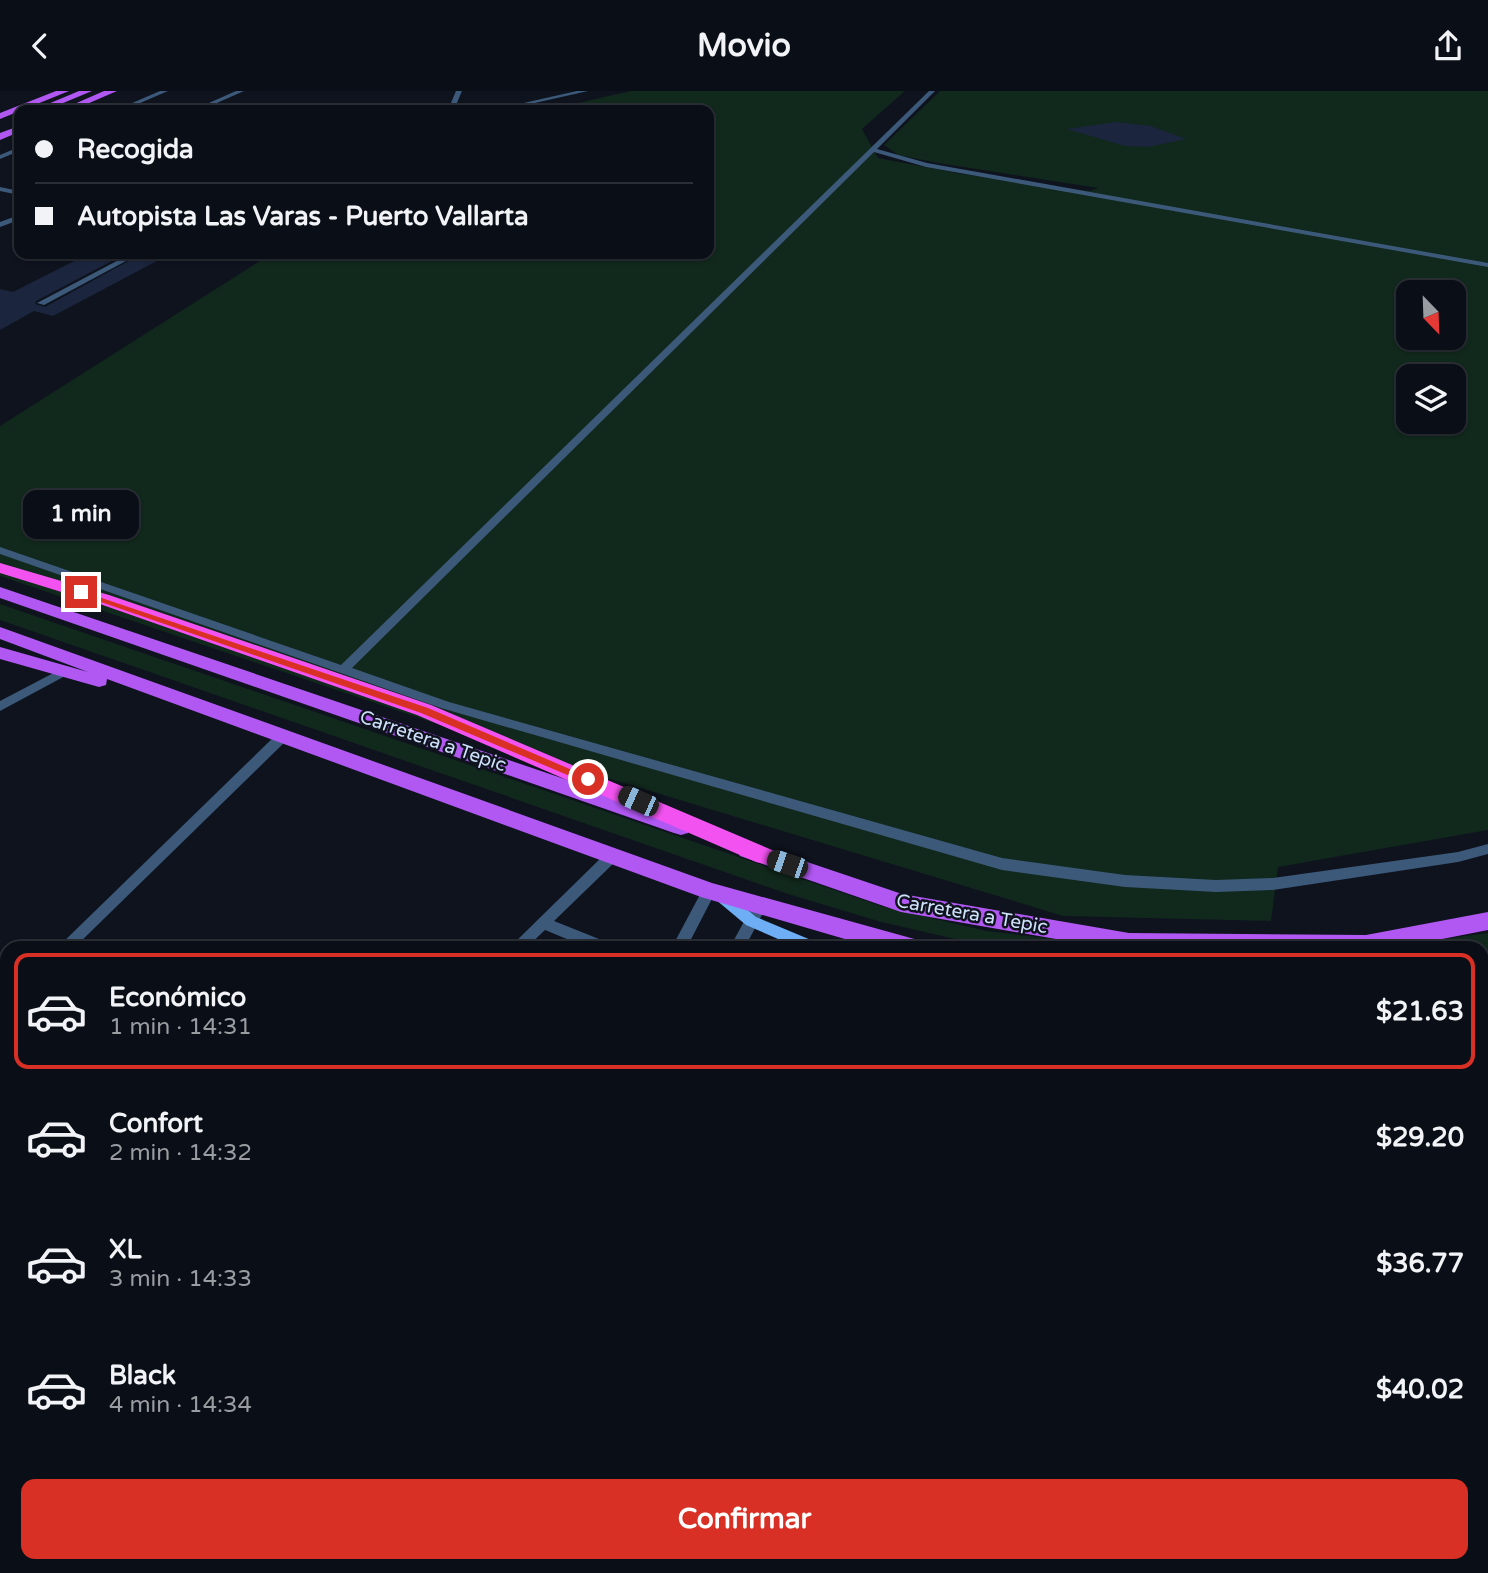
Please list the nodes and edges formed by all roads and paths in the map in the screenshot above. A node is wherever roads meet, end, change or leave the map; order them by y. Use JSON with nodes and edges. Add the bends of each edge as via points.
{"nodes":[{"id":1,"x":64,"y":91,"type":"edge"},
{"id":2,"x":87,"y":91,"type":"edge"},
{"id":3,"x":112,"y":91,"type":"edge"},
{"id":4,"x":165,"y":91,"type":"edge"},
{"id":5,"x":585,"y":91,"type":"edge"},
{"id":6,"x":932,"y":91,"type":"edge"},
{"id":7,"x":241,"y":92,"type":"edge"},
{"id":8,"x":31,"y":105,"type":"edge"},
{"id":9,"x":50,"y":105,"type":"edge"},
{"id":10,"x":77,"y":105,"type":"edge"},
{"id":11,"x":131,"y":105,"type":"edge"},
{"id":12,"x":208,"y":105,"type":"edge"},
{"id":13,"x":519,"y":105,"type":"edge"},
{"id":14,"x":871,"y":149,"type":"junction"},
{"id":15,"x":125,"y":259,"type":"edge"},
{"id":16,"x":1488,"y":265,"type":"edge"},
{"id":17,"x":41,"y":303,"type":"dead end"},
{"id":18,"x":0,"y":550,"type":"edge"},
{"id":19,"x":0,"y":568,"type":"edge"},
{"id":20,"x":0,"y":592,"type":"edge"},
{"id":21,"x":0,"y":633,"type":"edge"},
{"id":22,"x":0,"y":653,"type":"edge"},
{"id":23,"x":345,"y":669,"type":"junction"},
{"id":24,"x":63,"y":672,"type":"junction"},
{"id":25,"x":0,"y":707,"type":"edge"},
{"id":26,"x":211,"y":709,"type":"junction"},
{"id":27,"x":284,"y":735,"type":"junction"},
{"id":28,"x":1488,"y":849,"type":"edge"},
{"id":29,"x":612,"y":856,"type":"junction"},
{"id":30,"x":764,"y":856,"type":"junction"},
{"id":31,"x":714,"y":893,"type":"junction"},
{"id":32,"x":755,"y":914,"type":"junction"},
{"id":33,"x":1488,"y":921,"type":"edge"},
{"id":34,"x":544,"y":923,"type":"junction"},
{"id":35,"x":71,"y":941,"type":"edge"},
{"id":36,"x":524,"y":941,"type":"edge"},
{"id":37,"x":589,"y":941,"type":"edge"},
{"id":38,"x":683,"y":941,"type":"edge"},
{"id":39,"x":740,"y":941,"type":"edge"},
{"id":40,"x":804,"y":941,"type":"edge"},
{"id":41,"x":881,"y":941,"type":"edge"},
{"id":42,"x":1123,"y":941,"type":"edge"},
{"id":43,"x":1382,"y":941,"type":"edge"}],
"edges":[{"from":1,"to":8,"type":"highway"},
{"from":2,"to":9,"type":"highway"},
{"from":3,"to":10,"type":"highway"},
{"from":4,"to":11,"type":"lane"},
{"from":5,"to":13,"type":"lane"},
{"from":6,"to":14,"type":"lane"},
{"from":7,"to":12,"type":"lane"},
{"from":14,"to":16,"type":"lane","via":[[926,165]]},
{"from":14,"to":23,"type":"lane"},
{"from":15,"to":17,"type":"lane"},
{"from":18,"to":23,"type":"lane"},
{"from":19,"to":30,"type":"highway","via":[[234,643],[462,725]]},
{"from":20,"to":30,"type":"highway","name":"Carretera a Tepic"},
{"from":21,"to":26,"type":"highway"},
{"from":22,"to":24,"type":"highway"},
{"from":23,"to":28,"type":"lane","via":[[445,705],[1002,864],[1125,881],[1216,886],[1272,884]]},
{"from":24,"to":25,"type":"lane"},
{"from":24,"to":26,"type":"highway"},
{"from":26,"to":27,"type":"highway"},
{"from":27,"to":29,"type":"highway"},
{"from":27,"to":35,"type":"lane"},
{"from":29,"to":31,"type":"highway"},
{"from":29,"to":34,"type":"lane"},
{"from":30,"to":42,"type":"highway","name":"Carretera a Tepic","via":[[901,903]]},
{"from":31,"to":32,"type":"highway"},
{"from":31,"to":38,"type":"lane"},
{"from":32,"to":39,"type":"lane"},
{"from":32,"to":40,"type":"main road"},
{"from":32,"to":41,"type":"highway"},
{"from":33,"to":43,"type":"highway","name":"Carretera a Tepic"},
{"from":34,"to":36,"type":"lane"},
{"from":34,"to":37,"type":"lane"}]}
